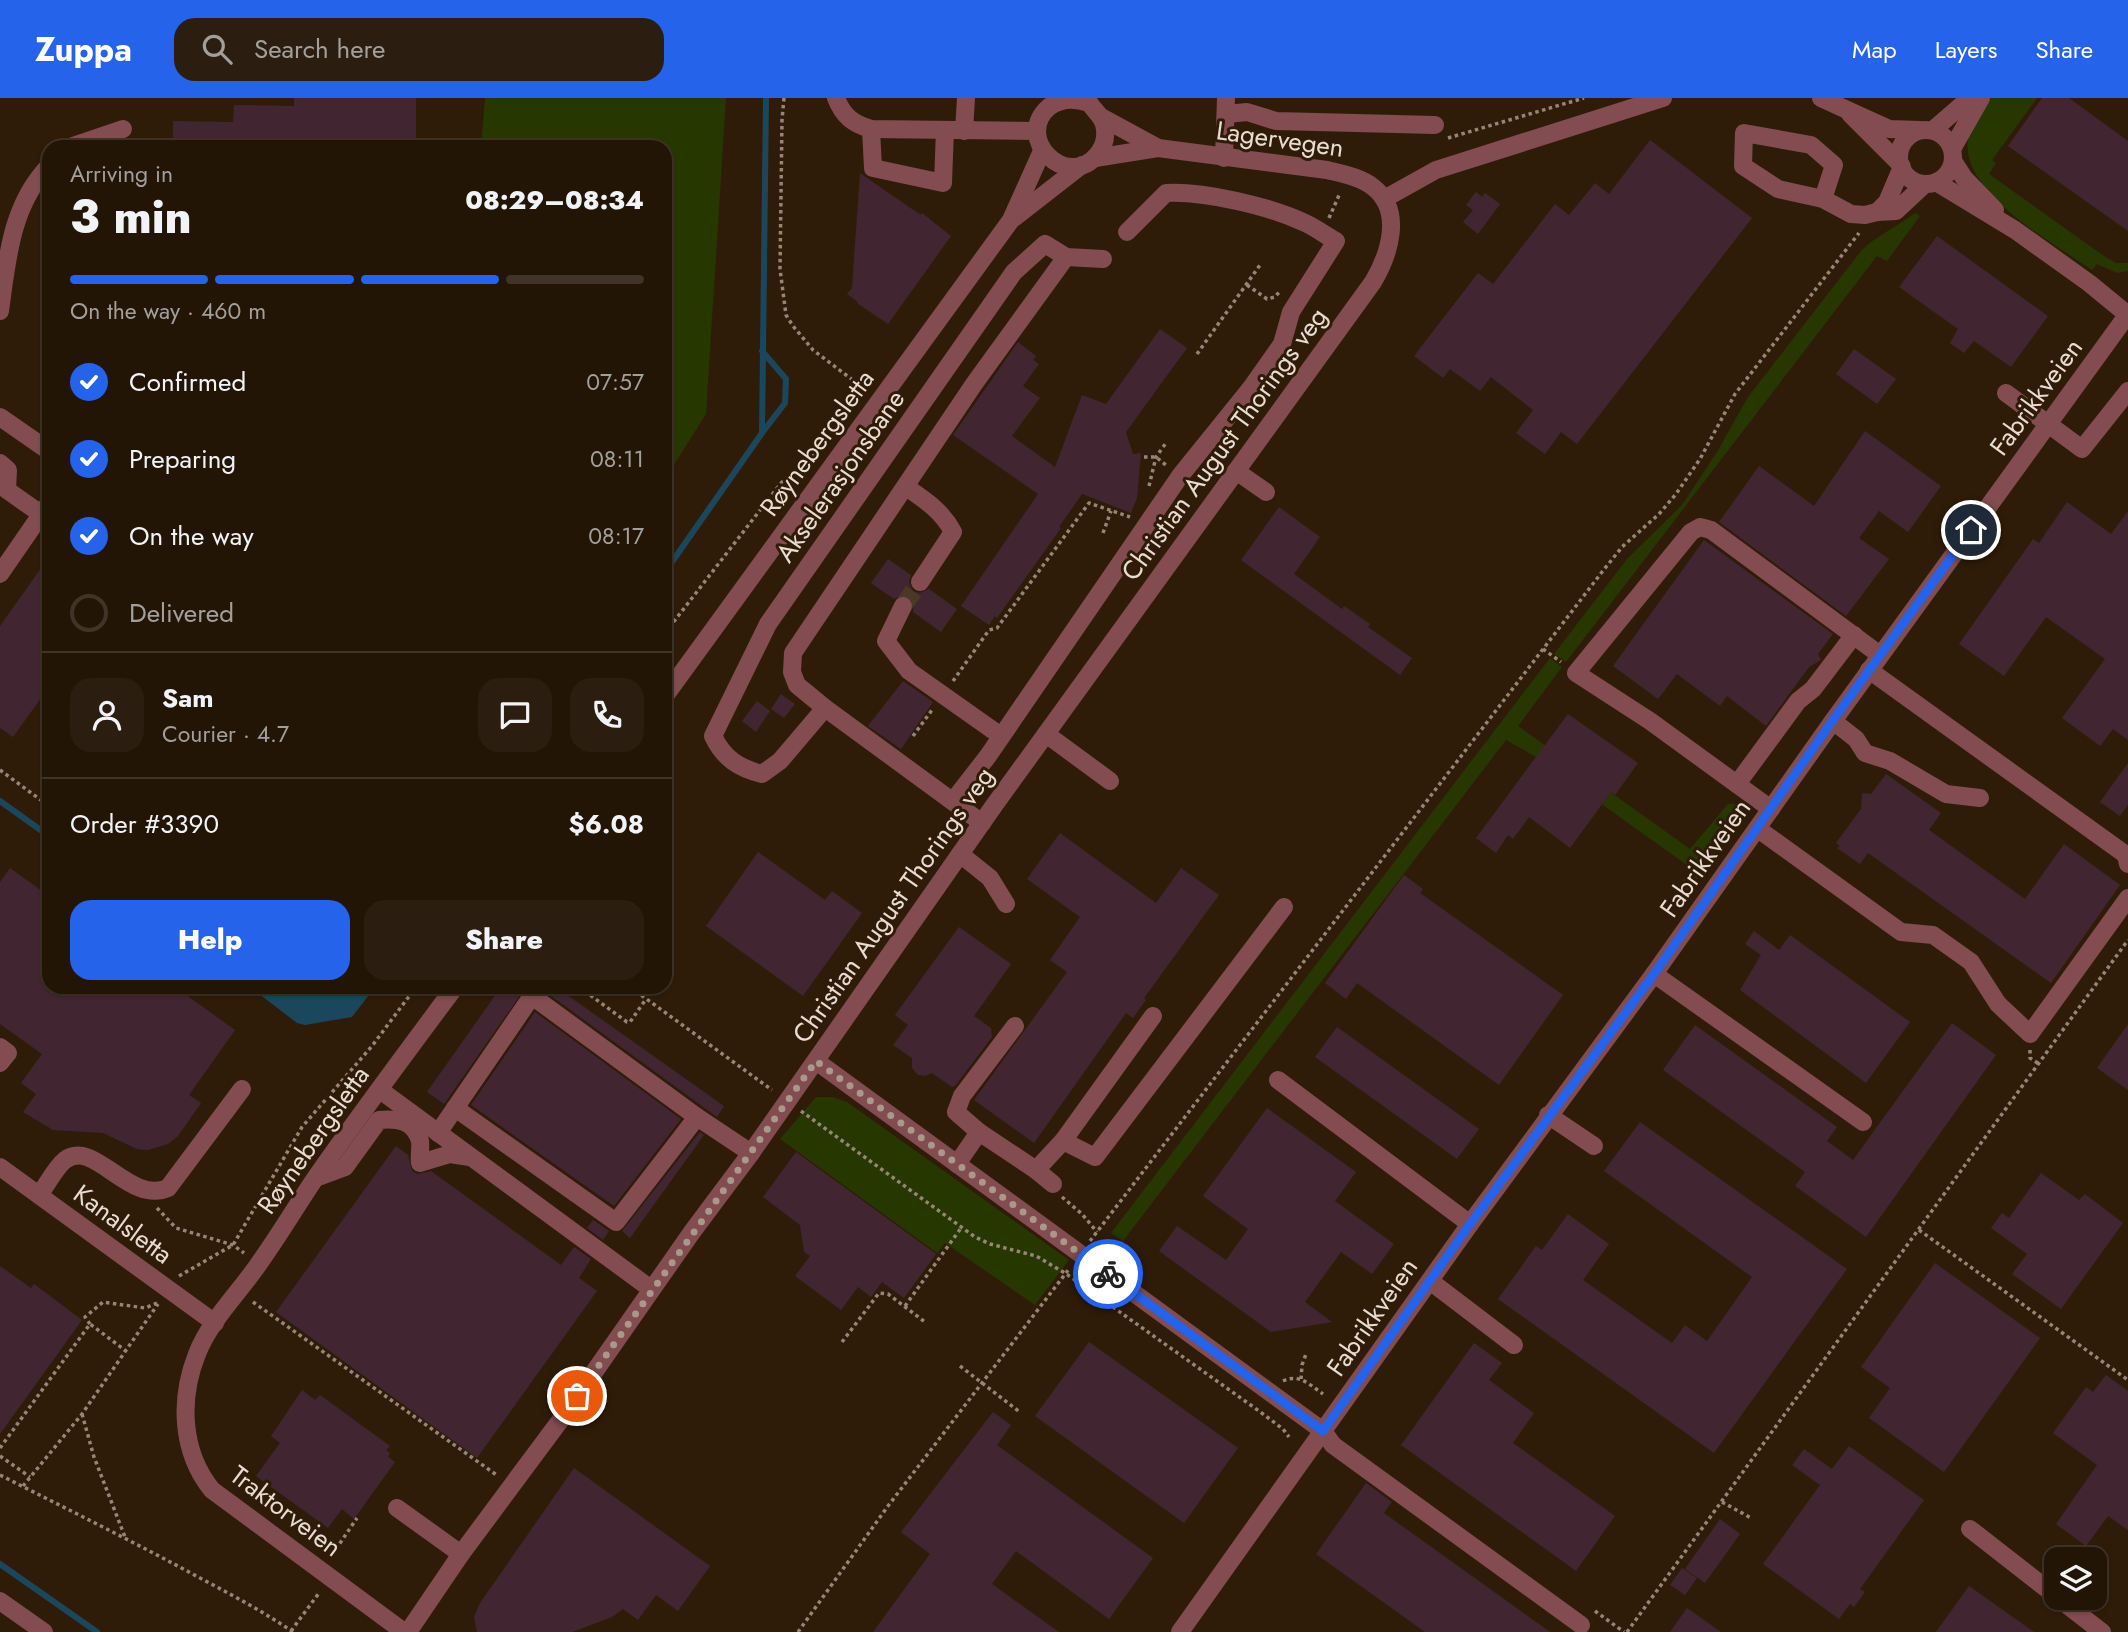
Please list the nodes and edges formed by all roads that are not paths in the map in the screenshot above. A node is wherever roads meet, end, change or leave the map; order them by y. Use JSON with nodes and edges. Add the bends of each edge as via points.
{"nodes":[{"id":1,"x":836,"y":98,"type":"edge"},
{"id":2,"x":966,"y":98,"type":"edge"},
{"id":3,"x":1662,"y":98,"type":"edge"},
{"id":4,"x":1822,"y":98,"type":"edge"},
{"id":5,"x":1970,"y":98,"type":"edge"},
{"id":6,"x":1981,"y":98,"type":"edge"},
{"id":7,"x":1052,"y":101,"type":"edge"},
{"id":8,"x":1088,"y":101,"type":"edge"},
{"id":9,"x":1227,"y":106,"type":"edge"},
{"id":10,"x":1842,"y":107,"type":"junction"},
{"id":11,"x":1101,"y":117,"type":"junction"},
{"id":12,"x":123,"y":129,"type":"dead end"},
{"id":13,"x":871,"y":129,"type":"junction"},
{"id":14,"x":946,"y":130,"type":"junction"},
{"id":15,"x":1927,"y":130,"type":"junction"},
{"id":16,"x":964,"y":131,"type":"junction"},
{"id":17,"x":1037,"y":131,"type":"junction"},
{"id":18,"x":1436,"y":134,"type":"road end"},
{"id":19,"x":91,"y":140,"type":"edge"},
{"id":20,"x":1158,"y":148,"type":"junction"},
{"id":21,"x":1042,"y":151,"type":"junction"},
{"id":22,"x":1952,"y":155,"type":"junction"},
{"id":23,"x":1224,"y":158,"type":"junction"},
{"id":24,"x":1088,"y":161,"type":"junction"},
{"id":25,"x":1901,"y":166,"type":"junction"},
{"id":26,"x":42,"y":173,"type":"edge"},
{"id":27,"x":1930,"y":183,"type":"junction"},
{"id":28,"x":1384,"y":199,"type":"junction"},
{"id":29,"x":1823,"y":199,"type":"junction"},
{"id":30,"x":1877,"y":212,"type":"junction"},
{"id":31,"x":1011,"y":220,"type":"junction"},
{"id":32,"x":2015,"y":230,"type":"junction"},
{"id":33,"x":1127,"y":232,"type":"dead end"},
{"id":34,"x":1066,"y":257,"type":"junction"},
{"id":35,"x":1103,"y":259,"type":"dead end"},
{"id":36,"x":0,"y":311,"type":"edge"},
{"id":37,"x":2128,"y":314,"type":"edge"},
{"id":38,"x":2128,"y":391,"type":"edge"},
{"id":39,"x":2006,"y":393,"type":"dead end"},
{"id":40,"x":0,"y":417,"type":"edge"},
{"id":41,"x":2048,"y":426,"type":"junction"},
{"id":42,"x":42,"y":446,"type":"edge"},
{"id":43,"x":0,"y":463,"type":"edge"},
{"id":44,"x":1236,"y":471,"type":"junction"},
{"id":45,"x":906,"y":487,"type":"junction"},
{"id":46,"x":1266,"y":492,"type":"dead end"},
{"id":47,"x":42,"y":508,"type":"edge"},
{"id":48,"x":42,"y":513,"type":"edge"},
{"id":49,"x":0,"y":574,"type":"edge"},
{"id":50,"x":920,"y":582,"type":"tunnel mouth"},
{"id":51,"x":903,"y":606,"type":"tunnel mouth"},
{"id":52,"x":1854,"y":635,"type":"junction"},
{"id":53,"x":1880,"y":655,"type":"junction"},
{"id":54,"x":1869,"y":670,"type":"junction"},
{"id":55,"x":672,"y":680,"type":"edge"},
{"id":56,"x":825,"y":708,"type":"junction"},
{"id":57,"x":1833,"y":720,"type":"junction"},
{"id":58,"x":1046,"y":734,"type":"junction"},
{"id":59,"x":1001,"y":736,"type":"junction"},
{"id":60,"x":1110,"y":781,"type":"dead end"},
{"id":61,"x":1737,"y":784,"type":"junction"},
{"id":62,"x":1980,"y":798,"type":"dead end"},
{"id":63,"x":953,"y":801,"type":"junction"},
{"id":64,"x":1771,"y":810,"type":"junction"},
{"id":65,"x":982,"y":823,"type":"junction"},
{"id":66,"x":1758,"y":829,"type":"junction"},
{"id":67,"x":960,"y":854,"type":"junction"},
{"id":68,"x":2128,"y":864,"type":"edge"},
{"id":69,"x":2128,"y":898,"type":"edge"},
{"id":70,"x":1006,"y":904,"type":"dead end"},
{"id":71,"x":1284,"y":907,"type":"dead end"},
{"id":72,"x":1654,"y":974,"type":"junction"},
{"id":73,"x":450,"y":994,"type":"edge"},
{"id":74,"x":1153,"y":1016,"type":"dead end"},
{"id":75,"x":1014,"y":1026,"type":"dead end"},
{"id":76,"x":0,"y":1047,"type":"edge"},
{"id":77,"x":816,"y":1061,"type":"junction"},
{"id":78,"x":0,"y":1063,"type":"edge"},
{"id":79,"x":1278,"y":1080,"type":"dead end"},
{"id":80,"x":242,"y":1089,"type":"dead end"},
{"id":81,"x":380,"y":1090,"type":"junction"},
{"id":82,"x":455,"y":1108,"type":"junction"},
{"id":83,"x":1548,"y":1115,"type":"junction"},
{"id":84,"x":697,"y":1117,"type":"junction"},
{"id":85,"x":1863,"y":1122,"type":"dead end"},
{"id":86,"x":979,"y":1132,"type":"junction"},
{"id":87,"x":438,"y":1133,"type":"junction"},
{"id":88,"x":1063,"y":1141,"type":"junction"},
{"id":89,"x":1594,"y":1146,"type":"dead end"},
{"id":90,"x":751,"y":1153,"type":"junction"},
{"id":91,"x":470,"y":1157,"type":"junction"},
{"id":92,"x":957,"y":1164,"type":"junction"},
{"id":93,"x":0,"y":1167,"type":"edge"},
{"id":94,"x":1036,"y":1170,"type":"junction"},
{"id":95,"x":316,"y":1178,"type":"junction"},
{"id":96,"x":1053,"y":1184,"type":"road end"},
{"id":97,"x":39,"y":1195,"type":"junction"},
{"id":98,"x":1470,"y":1224,"type":"junction"},
{"id":99,"x":1430,"y":1281,"type":"junction"},
{"id":100,"x":652,"y":1289,"type":"junction"},
{"id":101,"x":215,"y":1323,"type":"junction"},
{"id":102,"x":1514,"y":1345,"type":"dead end"},
{"id":103,"x":1323,"y":1431,"type":"junction"},
{"id":104,"x":397,"y":1508,"type":"dead end"},
{"id":105,"x":1970,"y":1529,"type":"dead end"},
{"id":106,"x":461,"y":1554,"type":"junction"},
{"id":107,"x":2044,"y":1587,"type":"edge"},
{"id":108,"x":0,"y":1601,"type":"edge"},
{"id":109,"x":2074,"y":1610,"type":"edge"},
{"id":110,"x":1581,"y":1625,"type":"dead end"},
{"id":111,"x":44,"y":1632,"type":"edge"},
{"id":112,"x":406,"y":1632,"type":"edge"},
{"id":113,"x":1180,"y":1632,"type":"edge"},
{"id":114,"x":2102,"y":1632,"type":"edge"}],
"edges":[{"from":1,"to":13,"type":"street","via":[[848,119]]},
{"from":2,"to":16,"type":"street"},
{"from":3,"to":28,"type":"street","via":[[1436,170]]},
{"from":4,"to":10,"type":"street"},
{"from":5,"to":15,"type":"street"},
{"from":6,"to":22,"type":"street"},
{"from":7,"to":8,"type":"street"},
{"from":7,"to":17,"type":"street","via":[[1038,121]]},
{"from":8,"to":11,"type":"street"},
{"from":9,"to":18,"type":"street","via":[[1276,121]]},
{"from":9,"to":23,"type":"street"},
{"from":10,"to":15,"type":"street","via":[[1889,129]]},
{"from":10,"to":25,"type":"street"},
{"from":11,"to":20,"type":"street","name":"Lagervegen"},
{"from":11,"to":24,"type":"street","via":[[1105,139]]},
{"from":12,"to":19,"type":"street"},
{"from":13,"to":14,"type":"street"},
{"from":13,"to":14,"type":"street","via":[[873,167],[943,183]]},
{"from":14,"to":16,"type":"street"},
{"from":15,"to":22,"type":"street","via":[[1945,137]]},
{"from":15,"to":25,"type":"street","via":[[1903,143]]},
{"from":16,"to":17,"type":"street"},
{"from":17,"to":21,"type":"street"},
{"from":20,"to":23,"type":"street","name":"Lagervegen"},
{"from":20,"to":24,"type":"street","name":"Lagervegen"},
{"from":21,"to":24,"type":"street","via":[[1060,165],[1071,167]]},
{"from":21,"to":31,"type":"street","name":"Røynebergsletta"},
{"from":22,"to":27,"type":"street","via":[[1947,174]]},
{"from":22,"to":32,"type":"street","via":[[1965,178]]},
{"from":23,"to":28,"type":"street","name":"Lagervegen","via":[[1328,170],[1374,188]]},
{"from":24,"to":31,"type":"street","name":"Røynebergsletta"},
{"from":25,"to":27,"type":"street","via":[[1911,178]]},
{"from":25,"to":30,"type":"street"},
{"from":26,"to":36,"type":"street","via":[[16,219]]},
{"from":27,"to":30,"type":"street","via":[[1896,211]]},
{"from":27,"to":32,"type":"street"},
{"from":28,"to":44,"type":"street","name":"Christian August Thorings veg","via":[[1391,225],[1381,269]]},
{"from":29,"to":29,"type":"street","via":[[1834,165],[1811,145],[1744,134],[1743,166],[1778,189]]},
{"from":29,"to":30,"type":"street","via":[[1851,214]]},
{"from":31,"to":55,"type":"street","name":"Røynebergsletta"},
{"from":32,"to":37,"type":"street"},
{"from":33,"to":59,"type":"street","via":[[1166,193],[1184,192],[1269,209],[1336,241],[1291,312],[1282,344],[1180,476]]},
{"from":34,"to":35,"type":"street"},
{"from":34,"to":45,"type":"street"},
{"from":34,"to":56,"type":"street","name":"Akselerasjonsbane","via":[[1045,244],[1014,272],[768,624],[713,736],[720,751],[744,769],[762,774],[780,761]]},
{"from":37,"to":41,"type":"street","name":"Fabrikkveien"},
{"from":38,"to":41,"type":"street","via":[[2082,449]]},
{"from":39,"to":41,"type":"street"},
{"from":40,"to":42,"type":"street"},
{"from":41,"to":53,"type":"street","name":"Fabrikkveien"},
{"from":43,"to":47,"type":"street","via":[[8,470],[7,490]]},
{"from":44,"to":46,"type":"street"},
{"from":44,"to":58,"type":"street","name":"Christian August Thorings veg"},
{"from":45,"to":50,"type":"street","via":[[946,519],[953,532]]},
{"from":45,"to":56,"type":"street","via":[[793,653],[797,685]]},
{"from":48,"to":49,"type":"street"},
{"from":51,"to":59,"type":"street","via":[[886,641],[909,671]]},
{"from":52,"to":53,"type":"street"},
{"from":52,"to":61,"type":"street"},
{"from":52,"to":61,"type":"street","via":[[1711,530],[1700,527],[1691,532],[1576,673]]},
{"from":53,"to":54,"type":"street","name":"Fabrikkveien"},
{"from":54,"to":57,"type":"street","name":"Fabrikkveien"},
{"from":54,"to":68,"type":"street","via":[[2126,855]]},
{"from":56,"to":63,"type":"street"},
{"from":57,"to":62,"type":"street","via":[[1856,738],[1866,753],[1890,761],[1946,794]]},
{"from":57,"to":64,"type":"street","name":"Fabrikkveien"},
{"from":58,"to":60,"type":"street"},
{"from":58,"to":65,"type":"street","name":"Christian August Thorings veg"},
{"from":59,"to":63,"type":"street"},
{"from":61,"to":64,"type":"street"},
{"from":63,"to":65,"type":"street"},
{"from":64,"to":66,"type":"street","name":"Fabrikkveien"},
{"from":65,"to":67,"type":"street","name":"Christian August Thorings veg"},
{"from":66,"to":69,"type":"street","via":[[1901,932],[1933,934],[1971,962],[1998,1004],[2030,1034]]},
{"from":66,"to":72,"type":"street","name":"Fabrikkveien"},
{"from":67,"to":70,"type":"street","via":[[990,878]]},
{"from":67,"to":77,"type":"street","name":"Christian August Thorings veg"},
{"from":71,"to":88,"type":"street","via":[[1095,1157]]},
{"from":72,"to":83,"type":"street","name":"Fabrikkveien"},
{"from":72,"to":85,"type":"street"},
{"from":73,"to":81,"type":"street","name":"Røynebergsletta"},
{"from":74,"to":88,"type":"street"},
{"from":75,"to":86,"type":"street","via":[[962,1096],[956,1112]]},
{"from":76,"to":78,"type":"street","via":[[8,1053]]},
{"from":77,"to":90,"type":"street","name":"Christian August Thorings veg"},
{"from":77,"to":92,"type":"street"},
{"from":79,"to":98,"type":"street"},
{"from":80,"to":97,"type":"street","via":[[168,1188],[158,1193],[142,1190],[86,1156],[64,1161]]},
{"from":81,"to":87,"type":"street"},
{"from":81,"to":95,"type":"street","name":"Røynebergsletta"},
{"from":82,"to":84,"type":"street","via":[[616,1222]]},
{"from":82,"to":84,"type":"street","via":[[532,996]]},
{"from":82,"to":87,"type":"street"},
{"from":83,"to":89,"type":"street"},
{"from":83,"to":98,"type":"street","name":"Fabrikkveien"},
{"from":84,"to":90,"type":"street"},
{"from":86,"to":92,"type":"street"},
{"from":86,"to":94,"type":"street"},
{"from":87,"to":91,"type":"street"},
{"from":88,"to":94,"type":"street"},
{"from":90,"to":100,"type":"street","name":"Christian August Thorings veg"},
{"from":91,"to":95,"type":"street","via":[[450,1154],[420,1163],[421,1143],[412,1126],[400,1118],[379,1120],[345,1167]]},
{"from":91,"to":100,"type":"street"},
{"from":92,"to":103,"type":"street"},
{"from":93,"to":97,"type":"street","name":"Kanalsletta"},
{"from":94,"to":96,"type":"street"},
{"from":95,"to":101,"type":"street","name":"Røynebergsletta"},
{"from":97,"to":101,"type":"street","name":"Kanalsletta"},
{"from":98,"to":99,"type":"street","name":"Fabrikkveien"},
{"from":99,"to":102,"type":"street"},
{"from":99,"to":103,"type":"street","name":"Fabrikkveien"},
{"from":100,"to":106,"type":"street","name":"Christian August Thorings veg"},
{"from":101,"to":112,"type":"street","name":"Traktorveien","via":[[196,1354],[184,1406],[187,1435],[201,1476],[226,1502]]},
{"from":103,"to":110,"type":"street","via":[[1332,1446]]},
{"from":103,"to":113,"type":"street","name":"Fabrikkveien"},
{"from":104,"to":106,"type":"street"},
{"from":105,"to":107,"type":"street"},
{"from":106,"to":112,"type":"street","name":"Christian August Thorings veg"},
{"from":108,"to":111,"type":"street"},
{"from":109,"to":114,"type":"street"}]}
